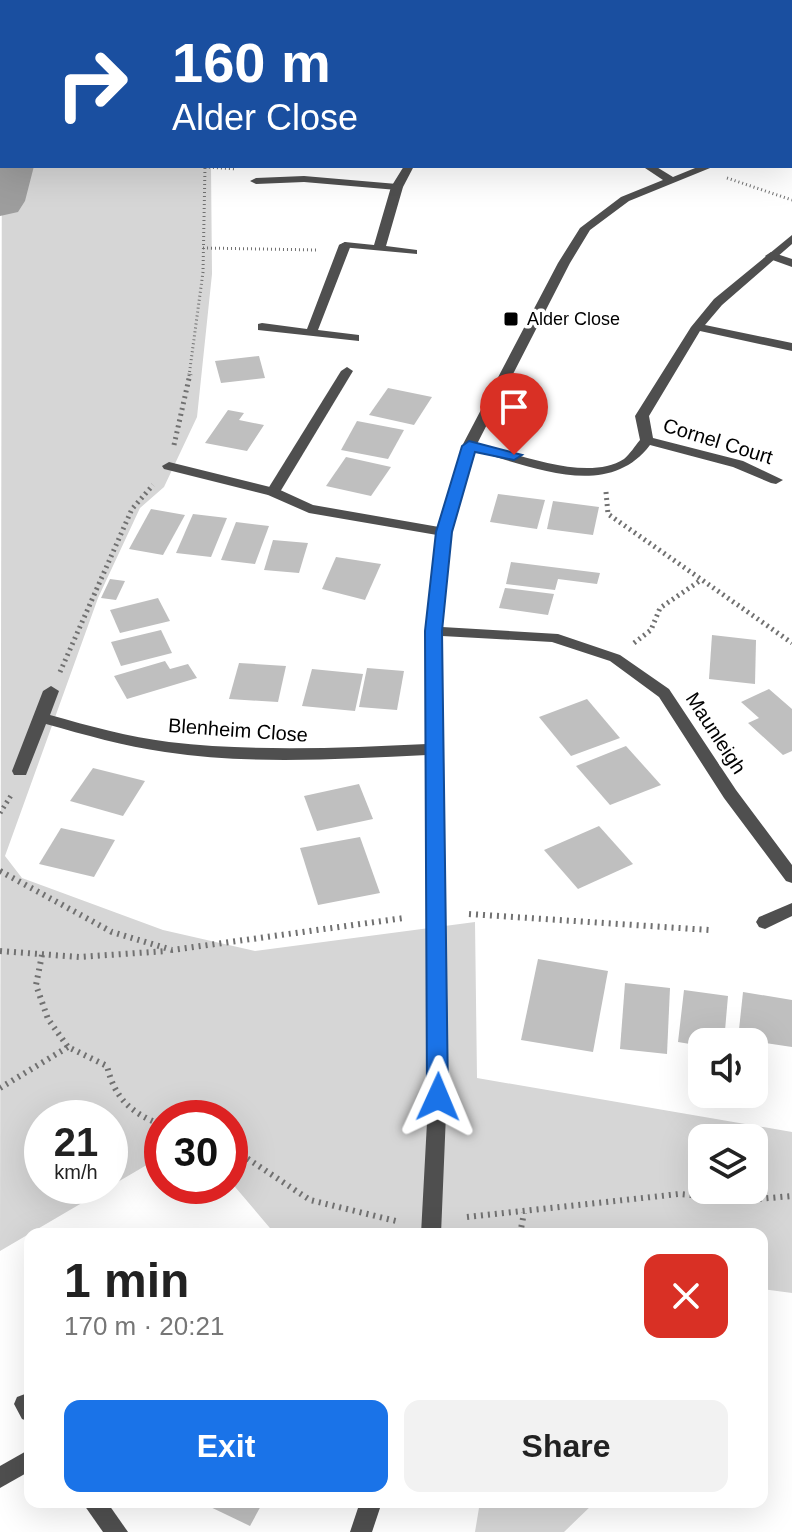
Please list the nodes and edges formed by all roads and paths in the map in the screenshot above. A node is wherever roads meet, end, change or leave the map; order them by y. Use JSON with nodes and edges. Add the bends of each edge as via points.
{"nodes":[{"id":1,"x":205,"y":168,"type":"edge"},
{"id":2,"x":408,"y":168,"type":"edge"},
{"id":3,"x":650,"y":168,"type":"edge"},
{"id":4,"x":702,"y":168,"type":"edge"},
{"id":5,"x":708,"y":168,"type":"edge"},
{"id":6,"x":669,"y":179,"type":"junction"},
{"id":7,"x":256,"y":181,"type":"dead end"},
{"id":8,"x":397,"y":187,"type":"junction"},
{"id":9,"x":792,"y":200,"type":"edge"},
{"id":10,"x":792,"y":238,"type":"edge"},
{"id":11,"x":345,"y":245,"type":"junction"},
{"id":12,"x":203,"y":248,"type":"junction"},
{"id":13,"x":379,"y":249,"type":"junction"},
{"id":14,"x":413,"y":252,"type":"dead end"},
{"id":15,"x":771,"y":256,"type":"junction"},
{"id":16,"x":792,"y":263,"type":"edge"},
{"id":17,"x":262,"y":327,"type":"dead end"},
{"id":18,"x":697,"y":327,"type":"junction"},
{"id":19,"x":311,"y":333,"type":"junction"},
{"id":20,"x":355,"y":338,"type":"dead end"},
{"id":21,"x":792,"y":347,"type":"edge"},
{"id":22,"x":347,"y":371,"type":"dead end"},
{"id":23,"x":647,"y":440,"type":"junction"},
{"id":24,"x":469,"y":446,"type":"junction"},
{"id":25,"x":169,"y":466,"type":"junction"},
{"id":26,"x":604,"y":472,"type":"junction"},
{"id":27,"x":776,"y":480,"type":"dead end"},
{"id":28,"x":273,"y":492,"type":"junction"},
{"id":29,"x":444,"y":532,"type":"junction"},
{"id":30,"x":701,"y":580,"type":"junction"},
{"id":31,"x":434,"y":631,"type":"junction"},
{"id":32,"x":792,"y":643,"type":"edge"},
{"id":33,"x":615,"y":658,"type":"junction"},
{"id":34,"x":51,"y":691,"type":"joint"},
{"id":35,"x":42,"y":718,"type":"junction"},
{"id":36,"x":434,"y":749,"type":"junction"},
{"id":37,"x":20,"y":771,"type":"dead end"},
{"id":38,"x":0,"y":871,"type":"edge"},
{"id":39,"x":792,"y":877,"type":"edge"},
{"id":40,"x":792,"y":909,"type":"edge"},
{"id":41,"x":469,"y":914,"type":"dead end"},
{"id":42,"x":404,"y":918,"type":"dead end"},
{"id":43,"x":765,"y":922,"type":"dead end"},
{"id":44,"x":709,"y":930,"type":"dead end"},
{"id":45,"x":172,"y":950,"type":"junction"},
{"id":46,"x":0,"y":951,"type":"edge"},
{"id":47,"x":42,"y":955,"type":"junction"},
{"id":48,"x":68,"y":1047,"type":"junction"},
{"id":49,"x":0,"y":1088,"type":"edge"},
{"id":50,"x":144,"y":1118,"type":"edge"},
{"id":51,"x":248,"y":1159,"type":"edge"},
{"id":52,"x":792,"y":1196,"type":"edge"},
{"id":53,"x":524,"y":1213,"type":"junction"},
{"id":54,"x":467,"y":1217,"type":"dead end"},
{"id":55,"x":396,"y":1221,"type":"dead end"},
{"id":56,"x":431,"y":1228,"type":"edge"},
{"id":57,"x":521,"y":1228,"type":"edge"},
{"id":58,"x":24,"y":1463,"type":"edge"},
{"id":59,"x":0,"y":1478,"type":"edge"},
{"id":60,"x":98,"y":1508,"type":"edge"},
{"id":61,"x":369,"y":1508,"type":"edge"},
{"id":62,"x":117,"y":1532,"type":"edge"},
{"id":63,"x":361,"y":1532,"type":"edge"}],
"edges":[{"from":1,"to":12,"type":"path"},
{"from":2,"to":8,"type":"street"},
{"from":3,"to":6,"type":"street"},
{"from":4,"to":6,"type":"street"},
{"from":5,"to":9,"type":"path"},
{"from":6,"to":24,"type":"street","via":[[625,199],[586,228]]},
{"from":7,"to":8,"type":"street","via":[[304,179]]},
{"from":8,"to":13,"type":"street"},
{"from":10,"to":15,"type":"street"},
{"from":11,"to":12,"type":"path","via":[[324,250]]},
{"from":11,"to":13,"type":"street"},
{"from":11,"to":19,"type":"street"},
{"from":12,"to":25,"type":"path","via":[[196,338]]},
{"from":13,"to":14,"type":"street"},
{"from":15,"to":16,"type":"street"},
{"from":15,"to":18,"type":"street"},
{"from":17,"to":19,"type":"street"},
{"from":18,"to":21,"type":"street"},
{"from":18,"to":23,"type":"street","via":[[642,416]]},
{"from":19,"to":20,"type":"street"},
{"from":22,"to":28,"type":"street"},
{"from":23,"to":26,"type":"street","via":[[629,462]]},
{"from":23,"to":27,"type":"street","name":"Cornel Court","via":[[738,464]]},
{"from":24,"to":26,"type":"street","via":[[571,472]]},
{"from":24,"to":29,"type":"street"},
{"from":25,"to":28,"type":"street"},
{"from":25,"to":34,"type":"path","via":[[132,509]]},
{"from":26,"to":30,"type":"path","via":[[608,514]]},
{"from":28,"to":29,"type":"street","via":[[309,509]]},
{"from":29,"to":31,"type":"street"},
{"from":30,"to":32,"type":"path"},
{"from":30,"to":33,"type":"path","via":[[667,601],[651,630]]},
{"from":31,"to":33,"type":"street","name":"Maunleigh","via":[[553,637]]},
{"from":31,"to":36,"type":"street"},
{"from":33,"to":39,"type":"street","name":"Maunleigh","via":[[664,693]]},
{"from":34,"to":35,"type":"street"},
{"from":35,"to":36,"type":"street","name":"Blenheim Close","via":[[133,741],[219,750],[316,755]]},
{"from":35,"to":37,"type":"street"},
{"from":36,"to":56,"type":"street","via":[[439,1066]]},
{"from":38,"to":45,"type":"path","via":[[112,932]]},
{"from":40,"to":43,"type":"street"},
{"from":41,"to":44,"type":"path"},
{"from":42,"to":45,"type":"path"},
{"from":45,"to":47,"type":"path"},
{"from":46,"to":47,"type":"path"},
{"from":47,"to":48,"type":"path","via":[[36,985],[48,1019]]},
{"from":48,"to":49,"type":"path"},
{"from":48,"to":50,"type":"path","via":[[107,1066],[112,1091],[132,1113]]},
{"from":51,"to":55,"type":"path","via":[[310,1200]]},
{"from":52,"to":53,"type":"path","via":[[747,1200],[679,1194]]},
{"from":53,"to":54,"type":"path"},
{"from":53,"to":57,"type":"path"},
{"from":58,"to":59,"type":"street"},
{"from":60,"to":62,"type":"street"},
{"from":61,"to":63,"type":"street"}]}
